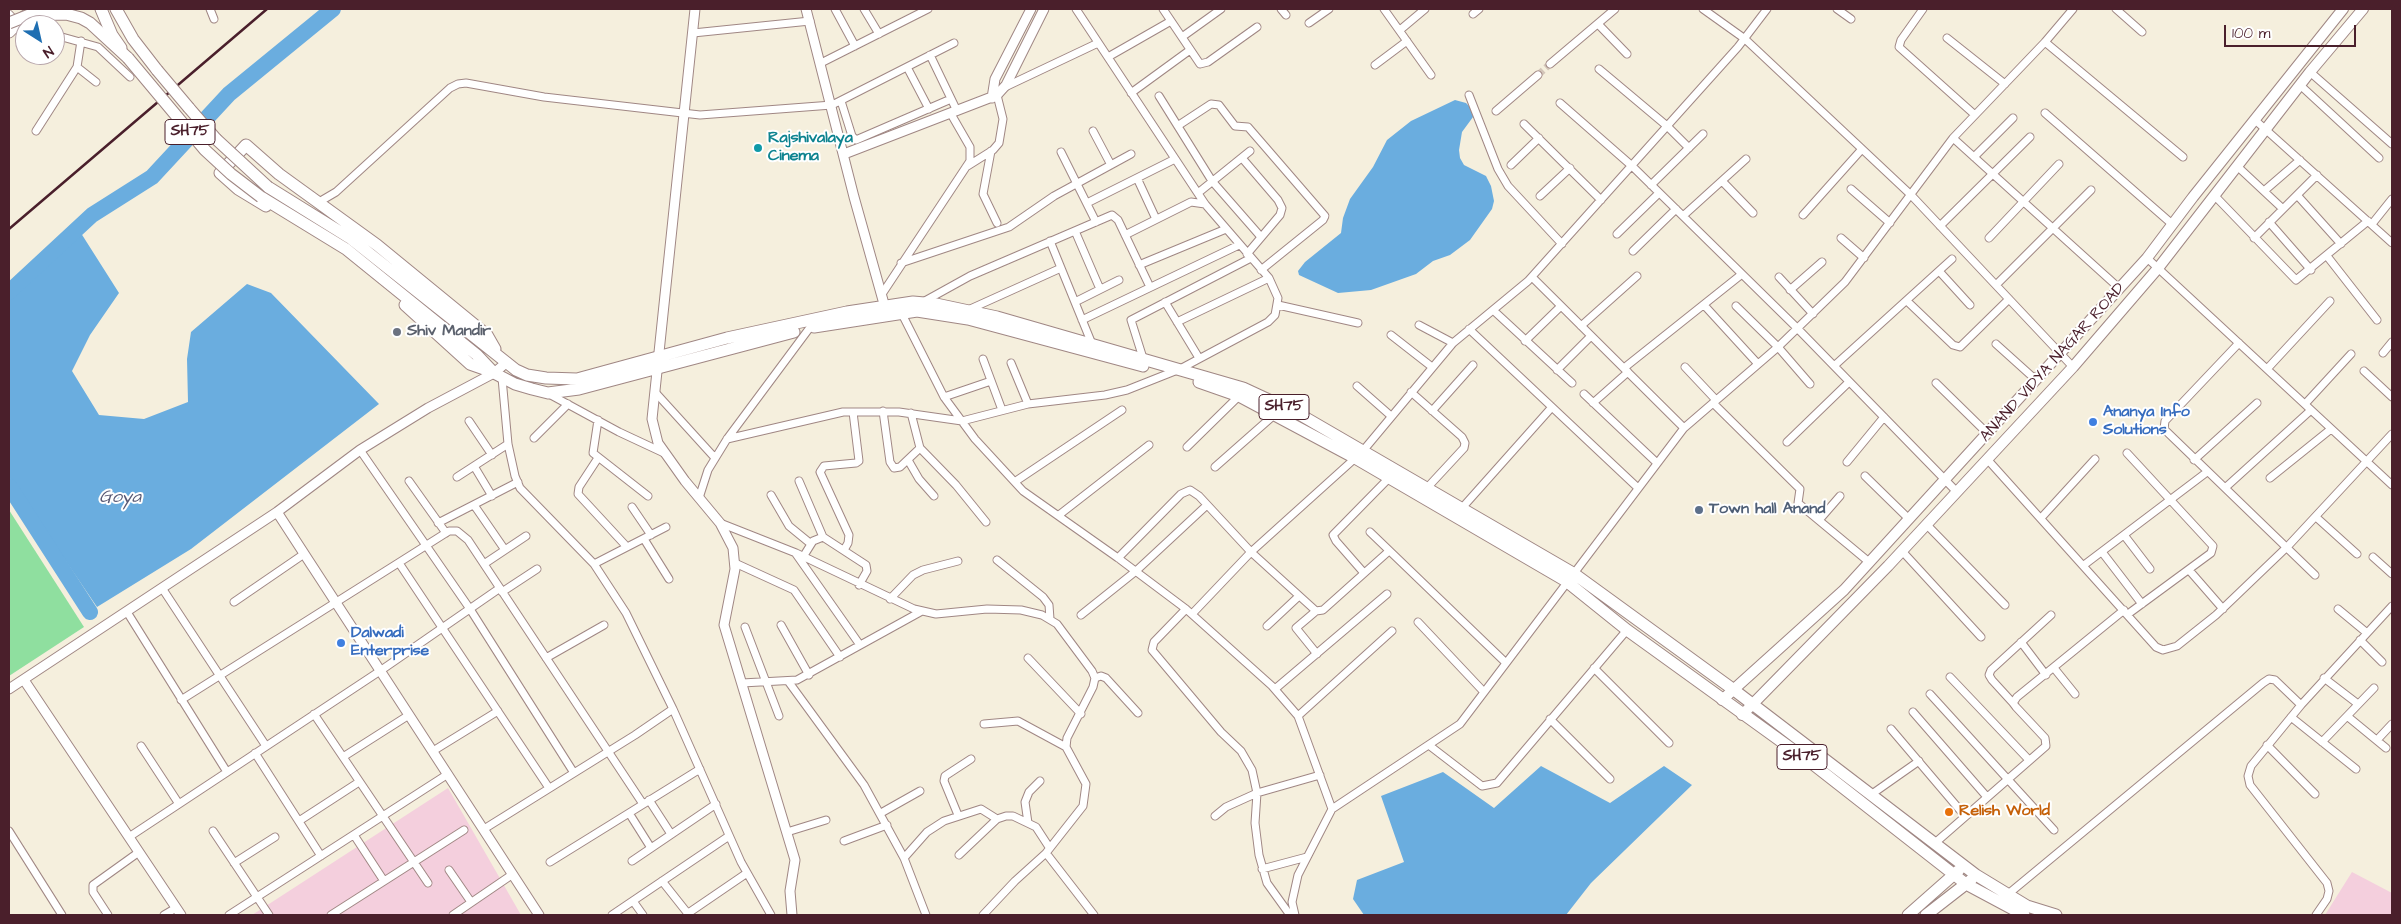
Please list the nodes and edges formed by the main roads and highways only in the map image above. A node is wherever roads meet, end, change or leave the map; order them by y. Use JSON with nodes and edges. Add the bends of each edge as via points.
{"nodes":[{"id":1,"x":101,"y":9,"type":"edge"},
{"id":2,"x":116,"y":9,"type":"edge"},
{"id":3,"x":2343,"y":9,"type":"edge"},
{"id":4,"x":2363,"y":9,"type":"edge"},
{"id":5,"x":65,"y":16,"type":"edge"},
{"id":6,"x":128,"y":58,"type":"junction"},
{"id":7,"x":886,"y":310,"type":"junction"},
{"id":8,"x":503,"y":359,"type":"junction"},
{"id":9,"x":657,"y":361,"type":"junction"},
{"id":10,"x":498,"y":375,"type":"junction"},
{"id":11,"x":1359,"y":455,"type":"junction"},
{"id":12,"x":1570,"y":577,"type":"junction"},
{"id":13,"x":1734,"y":690,"type":"junction"},
{"id":14,"x":1722,"y":700,"type":"junction"},
{"id":15,"x":1753,"y":705,"type":"junction"},
{"id":16,"x":1742,"y":715,"type":"junction"},
{"id":17,"x":1963,"y":866,"type":"junction"},
{"id":18,"x":1954,"y":874,"type":"junction"},
{"id":19,"x":1976,"y":875,"type":"junction"},
{"id":20,"x":1966,"y":884,"type":"junction"},
{"id":21,"x":1908,"y":915,"type":"edge"},
{"id":22,"x":1926,"y":915,"type":"edge"},
{"id":23,"x":2024,"y":915,"type":"edge"},
{"id":24,"x":2056,"y":915,"type":"edge"}],
"edges":[{"from":1,"to":6,"type":"main road","number":"SH75"},
{"from":2,"to":8,"type":"main road","number":"SH75","bridge":true,"via":[[133,39],[157,70],[216,139],[268,187],[350,238]]},
{"from":3,"to":13,"type":"main road","name":"ANAND VIDYA NAGAR ROAD","via":[[2147,258],[1844,590]]},
{"from":4,"to":15,"type":"main road","name":"ANAND VIDYA NAGAR ROAD","via":[[2159,267],[2073,367]]},
{"from":5,"to":6,"type":"main road","bridge":true,"via":[[75,16],[90,23]]},
{"from":6,"to":10,"type":"main road","number":"SH75","bridge":true,"via":[[205,150],[231,174],[261,197],[346,249]]},
{"from":7,"to":9,"type":"main road","number":"SH75","via":[[847,312],[813,324]]},
{"from":7,"to":11,"type":"main road","number":"SH75","via":[[968,319],[1168,373],[1239,396]]},
{"from":7,"to":11,"type":"main road","number":"SH75","via":[[920,303],[967,310],[1243,388],[1299,414]]},
{"from":8,"to":9,"type":"main road","number":"SH75","via":[[527,375],[577,379]]},
{"from":8,"to":10,"type":"main road","via":[[487,335],[324,205],[279,174],[246,144],[220,173],[238,189],[342,253],[383,285],[470,364]]},
{"from":9,"to":10,"type":"main road","number":"SH75","via":[[579,389],[548,393],[515,384]]},
{"from":11,"to":12,"type":"main road","number":"SH75","via":[[1462,508]]},
{"from":11,"to":12,"type":"main road","number":"SH75","via":[[1389,478]]},
{"from":12,"to":13,"type":"main road","number":"SH75"},
{"from":12,"to":14,"type":"main road","number":"SH75","via":[[1627,630]]},
{"from":13,"to":14,"type":"main road","name":"ANAND VIDYA NAGAR ROAD"},
{"from":13,"to":15,"type":"main road","number":"SH75"},
{"from":14,"to":16,"type":"main road","number":"SH75"},
{"from":15,"to":16,"type":"main road","name":"ANAND VIDYA NAGAR ROAD"},
{"from":15,"to":17,"type":"main road","number":"SH75"},
{"from":16,"to":18,"type":"main road","number":"SH75","via":[[1822,771]]},
{"from":17,"to":18,"type":"main road"},
{"from":17,"to":19,"type":"main road","number":"SH75"},
{"from":18,"to":20,"type":"main road","number":"SH75"},
{"from":18,"to":21,"type":"main road"},
{"from":19,"to":20,"type":"main road"},
{"from":19,"to":24,"type":"main road","via":[[2027,906]]},
{"from":20,"to":22,"type":"main road"},
{"from":20,"to":23,"type":"main road"}]}
